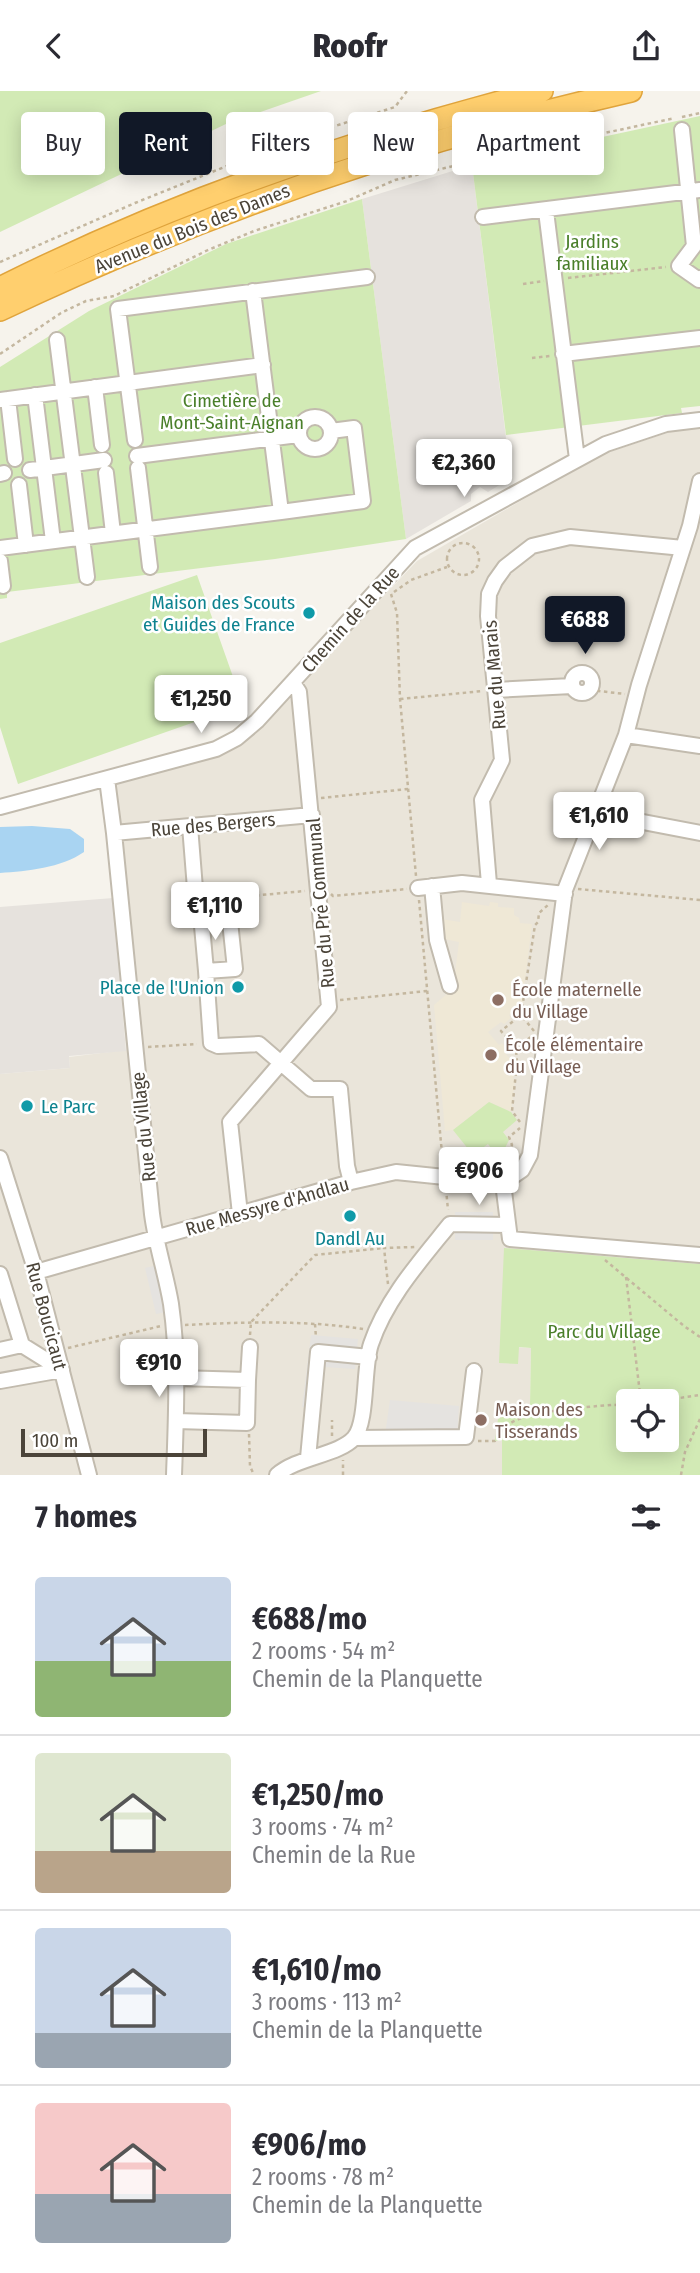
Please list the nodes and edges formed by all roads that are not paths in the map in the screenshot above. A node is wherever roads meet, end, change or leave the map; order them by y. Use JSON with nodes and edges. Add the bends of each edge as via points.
{"nodes":[{"id":1,"x":542,"y":91,"type":"edge"},
{"id":2,"x":631,"y":91,"type":"edge"},
{"id":3,"x":682,"y":130,"type":"dead end"},
{"id":4,"x":694,"y":191,"type":"edge"},
{"id":5,"x":546,"y":211,"type":"junction"},
{"id":6,"x":483,"y":218,"type":"dead end"},
{"id":7,"x":697,"y":248,"type":"edge"},
{"id":8,"x":367,"y":277,"type":"dead end"},
{"id":9,"x":700,"y":283,"type":"edge"},
{"id":10,"x":0,"y":288,"type":"edge"},
{"id":11,"x":253,"y":291,"type":"junction"},
{"id":12,"x":0,"y":310,"type":"edge"},
{"id":13,"x":700,"y":338,"type":"edge"},
{"id":14,"x":57,"y":340,"type":"dead end"},
{"id":15,"x":564,"y":354,"type":"junction"},
{"id":16,"x":262,"y":365,"type":"junction"},
{"id":17,"x":127,"y":383,"type":"junction"},
{"id":18,"x":95,"y":387,"type":"junction"},
{"id":19,"x":63,"y":391,"type":"junction"},
{"id":20,"x":35,"y":395,"type":"junction"},
{"id":21,"x":4,"y":400,"type":"edge"},
{"id":22,"x":700,"y":420,"type":"edge"},
{"id":23,"x":331,"y":431,"type":"junction"},
{"id":24,"x":298,"y":435,"type":"junction"},
{"id":25,"x":272,"y":438,"type":"junction"},
{"id":26,"x":135,"y":440,"type":"dead end"},
{"id":27,"x":15,"y":459,"type":"dead end"},
{"id":28,"x":104,"y":460,"type":"junction"},
{"id":29,"x":578,"y":460,"type":"junction"},
{"id":30,"x":72,"y":464,"type":"junction"},
{"id":31,"x":37,"y":469,"type":"junction"},
{"id":32,"x":700,"y":481,"type":"edge"},
{"id":33,"x":19,"y":485,"type":"dead end"},
{"id":34,"x":281,"y":512,"type":"junction"},
{"id":35,"x":146,"y":529,"type":"junction"},
{"id":36,"x":113,"y":533,"type":"junction"},
{"id":37,"x":82,"y":538,"type":"junction"},
{"id":38,"x":53,"y":541,"type":"junction"},
{"id":39,"x":26,"y":545,"type":"junction"},
{"id":40,"x":0,"y":548,"type":"edge"},
{"id":41,"x":683,"y":548,"type":"junction"},
{"id":42,"x":0,"y":561,"type":"edge"},
{"id":43,"x":150,"y":567,"type":"dead end"},
{"id":44,"x":86,"y":577,"type":"dead end"},
{"id":45,"x":3,"y":586,"type":"dead end"},
{"id":46,"x":293,"y":683,"type":"junction"},
{"id":47,"x":590,"y":689,"type":"road end"},
{"id":48,"x":495,"y":690,"type":"junction"},
{"id":49,"x":626,"y":735,"type":"junction"},
{"id":50,"x":700,"y":746,"type":"edge"},
{"id":51,"x":107,"y":779,"type":"junction"},
{"id":52,"x":0,"y":807,"type":"edge"},
{"id":53,"x":596,"y":813,"type":"junction"},
{"id":54,"x":312,"y":815,"type":"junction"},
{"id":55,"x":190,"y":826,"type":"junction"},
{"id":56,"x":114,"y":833,"type":"junction"},
{"id":57,"x":700,"y":833,"type":"edge"},
{"id":58,"x":489,"y":884,"type":"junction"},
{"id":59,"x":562,"y":891,"type":"junction"},
{"id":60,"x":201,"y":915,"type":"junction"},
{"id":61,"x":206,"y":971,"type":"junction"},
{"id":62,"x":450,"y":986,"type":"dead end"},
{"id":63,"x":281,"y":1064,"type":"junction"},
{"id":64,"x":0,"y":1158,"type":"edge"},
{"id":65,"x":351,"y":1182,"type":"junction"},
{"id":66,"x":503,"y":1183,"type":"junction"},
{"id":67,"x":240,"y":1214,"type":"junction"},
{"id":68,"x":508,"y":1225,"type":"junction"},
{"id":69,"x":155,"y":1238,"type":"junction"},
{"id":70,"x":700,"y":1255,"type":"edge"},
{"id":71,"x":36,"y":1272,"type":"junction"},
{"id":72,"x":0,"y":1274,"type":"edge"},
{"id":73,"x":22,"y":1345,"type":"junction"},
{"id":74,"x":250,"y":1347,"type":"road end"},
{"id":75,"x":0,"y":1349,"type":"edge"},
{"id":76,"x":369,"y":1357,"type":"junction"},
{"id":77,"x":62,"y":1370,"type":"junction"},
{"id":78,"x":474,"y":1371,"type":"dead end"},
{"id":79,"x":177,"y":1378,"type":"junction"},
{"id":80,"x":248,"y":1380,"type":"junction"},
{"id":81,"x":0,"y":1381,"type":"edge"},
{"id":82,"x":176,"y":1421,"type":"junction"},
{"id":83,"x":354,"y":1438,"type":"junction"},
{"id":84,"x":308,"y":1458,"type":"junction"},
{"id":85,"x":89,"y":1475,"type":"edge"},
{"id":86,"x":174,"y":1475,"type":"edge"},
{"id":87,"x":277,"y":1475,"type":"edge"}],
"edges":[{"from":1,"to":10,"type":"highway","name":"Avenue du Bois des Dames","via":[[334,152],[222,192]]},
{"from":2,"to":12,"type":"highway","name":"Avenue du Bois des Dames","via":[[462,134],[302,185],[172,233]]},
{"from":3,"to":4,"type":"street"},
{"from":4,"to":5,"type":"street"},
{"from":4,"to":7,"type":"street"},
{"from":5,"to":6,"type":"street"},
{"from":5,"to":15,"type":"street"},
{"from":7,"to":9,"type":"street","via":[[679,266]]},
{"from":8,"to":11,"type":"street"},
{"from":11,"to":16,"type":"street"},
{"from":11,"to":17,"type":"street","via":[[118,309]]},
{"from":13,"to":15,"type":"street"},
{"from":14,"to":19,"type":"street"},
{"from":15,"to":29,"type":"street"},
{"from":16,"to":17,"type":"street"},
{"from":16,"to":25,"type":"street"},
{"from":17,"to":18,"type":"street"},
{"from":17,"to":26,"type":"street"},
{"from":18,"to":19,"type":"street"},
{"from":18,"to":28,"type":"street"},
{"from":19,"to":20,"type":"street"},
{"from":19,"to":30,"type":"street"},
{"from":20,"to":21,"type":"street"},
{"from":20,"to":31,"type":"street"},
{"from":21,"to":27,"type":"street"},
{"from":22,"to":29,"type":"street","name":"Chemin de la Rue","via":[[632,434]]},
{"from":23,"to":24,"type":"street","via":[[326,421],[316,417],[305,420]]},
{"from":23,"to":24,"type":"street","via":[[329,441],[317,450],[306,448]]},
{"from":23,"to":34,"type":"street","via":[[354,428],[363,501]]},
{"from":24,"to":25,"type":"street"},
{"from":25,"to":34,"type":"street"},
{"from":25,"to":35,"type":"street","via":[[137,462]]},
{"from":28,"to":30,"type":"street"},
{"from":28,"to":36,"type":"street"},
{"from":29,"to":46,"type":"street","name":"Chemin de la Rue","via":[[415,548]]},
{"from":30,"to":31,"type":"street"},
{"from":30,"to":37,"type":"street"},
{"from":31,"to":38,"type":"street"},
{"from":32,"to":41,"type":"street"},
{"from":33,"to":39,"type":"street"},
{"from":34,"to":35,"type":"street"},
{"from":35,"to":36,"type":"street"},
{"from":35,"to":43,"type":"street"},
{"from":36,"to":37,"type":"street"},
{"from":37,"to":38,"type":"street"},
{"from":37,"to":44,"type":"street"},
{"from":38,"to":39,"type":"street"},
{"from":39,"to":40,"type":"street"},
{"from":41,"to":48,"type":"street","name":"Rue du Marais","via":[[570,537],[532,546],[514,559],[489,594]]},
{"from":41,"to":49,"type":"street"},
{"from":42,"to":45,"type":"street"},
{"from":46,"to":51,"type":"street","name":"Chemin de la Rue","via":[[227,744]]},
{"from":46,"to":54,"type":"street","name":"Rue du Pré Communal","via":[[299,692]]},
{"from":47,"to":48,"type":"street","via":[[592,681],[585,674],[574,677],[572,686]]},
{"from":48,"to":58,"type":"street","name":"Rue du Marais","via":[[502,760],[482,800]]},
{"from":49,"to":50,"type":"street"},
{"from":49,"to":53,"type":"street"},
{"from":51,"to":52,"type":"street","name":"Chemin de la Rue"},
{"from":51,"to":56,"type":"street","name":"Rue du Village"},
{"from":53,"to":57,"type":"street"},
{"from":53,"to":59,"type":"street"},
{"from":54,"to":55,"type":"street","name":"Rue des Bergers"},
{"from":54,"to":63,"type":"street","name":"Rue du Pré Communal","via":[[329,1007]]},
{"from":55,"to":56,"type":"street","name":"Rue des Bergers"},
{"from":55,"to":60,"type":"street"},
{"from":56,"to":69,"type":"street","name":"Rue du Village"},
{"from":58,"to":59,"type":"street"},
{"from":58,"to":62,"type":"street","via":[[425,887]]},
{"from":59,"to":66,"type":"street","via":[[530,1155],[522,1170]]},
{"from":60,"to":61,"type":"street"},
{"from":60,"to":61,"type":"street","via":[[229,912],[234,969]]},
{"from":61,"to":63,"type":"street","via":[[211,1043],[259,1044]]},
{"from":63,"to":65,"type":"street","via":[[311,1089],[340,1089]]},
{"from":63,"to":67,"type":"street","name":"Rue du Pré Communal","via":[[230,1122]]},
{"from":64,"to":71,"type":"street","name":"Rue Boucicaut"},
{"from":65,"to":66,"type":"street","name":"Rue Messyre d'Andlau","via":[[396,1172]]},
{"from":65,"to":67,"type":"street","name":"Rue Messyre d'Andlau"},
{"from":66,"to":68,"type":"street"},
{"from":67,"to":69,"type":"street","name":"Rue Messyre d'Andlau"},
{"from":68,"to":70,"type":"street","via":[[510,1239]]},
{"from":68,"to":76,"type":"street","via":[[450,1224],[390,1305]]},
{"from":69,"to":71,"type":"street","name":"Rue Messyre d'Andlau"},
{"from":69,"to":79,"type":"street","name":"Rue du Village","via":[[170,1300]]},
{"from":71,"to":77,"type":"street","name":"Rue Boucicaut"},
{"from":72,"to":73,"type":"street"},
{"from":73,"to":75,"type":"street"},
{"from":73,"to":77,"type":"street"},
{"from":74,"to":80,"type":"street"},
{"from":76,"to":83,"type":"street"},
{"from":76,"to":84,"type":"street","via":[[318,1352]]},
{"from":77,"to":81,"type":"street"},
{"from":77,"to":85,"type":"street","name":"Rue Boucicaut"},
{"from":78,"to":83,"type":"street","via":[[466,1437]]},
{"from":79,"to":80,"type":"street"},
{"from":79,"to":82,"type":"street","name":"Rue du Village"},
{"from":80,"to":82,"type":"street","via":[[247,1423]]},
{"from":82,"to":86,"type":"street","name":"Rue du Village"},
{"from":83,"to":84,"type":"street"},
{"from":84,"to":87,"type":"street"}]}
